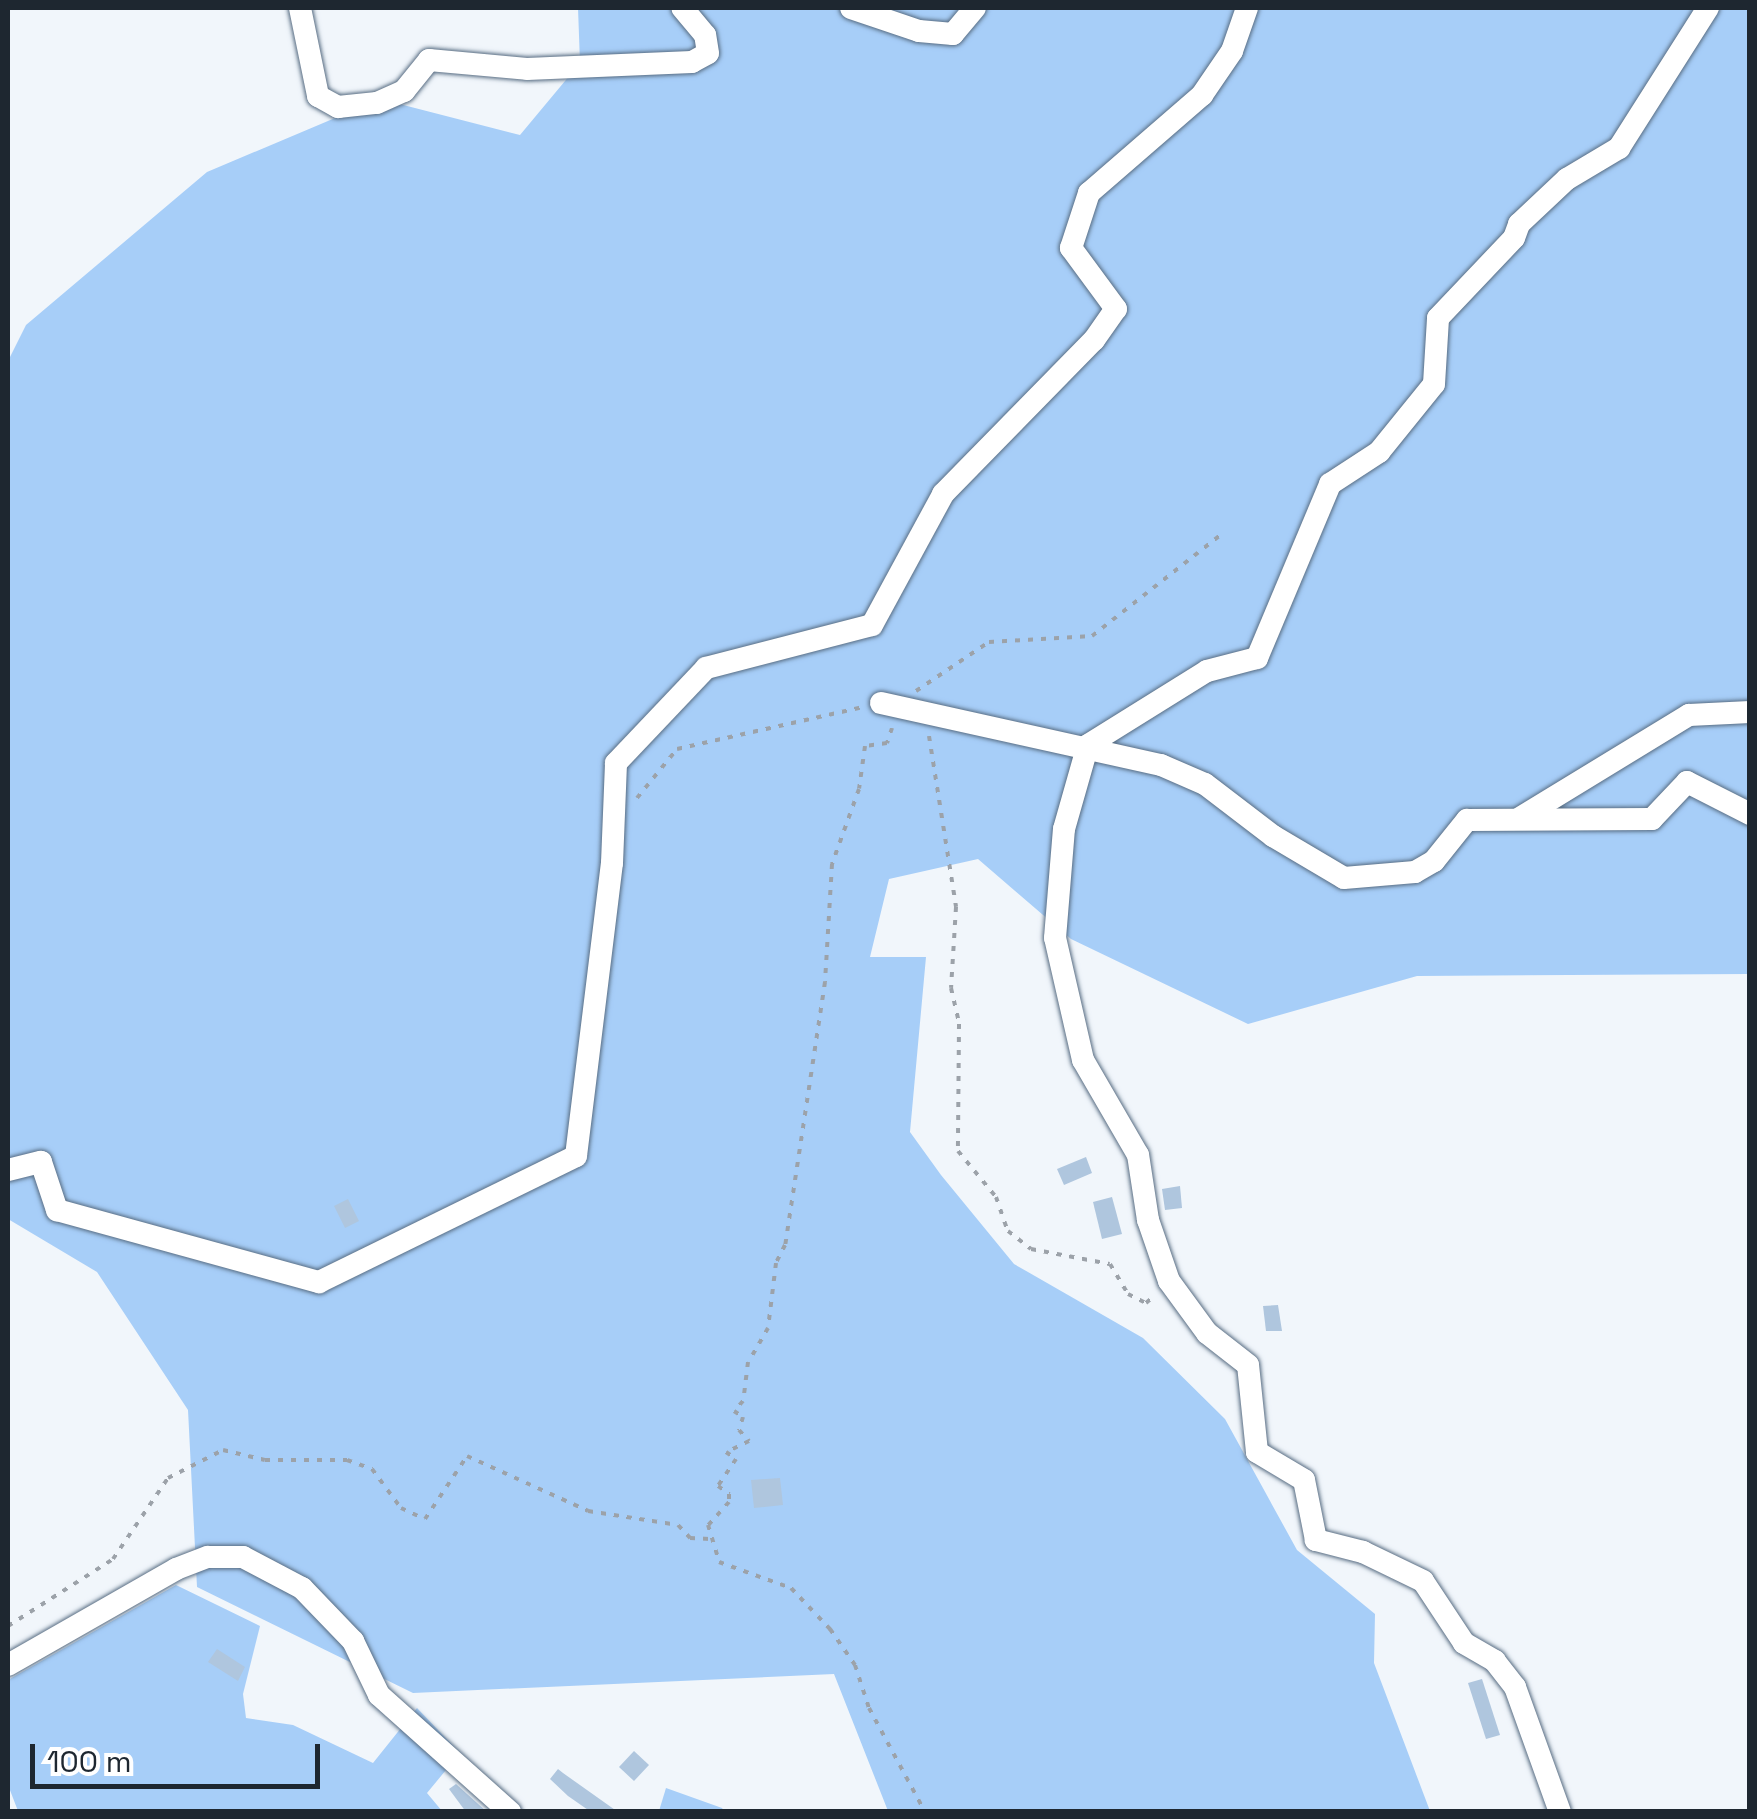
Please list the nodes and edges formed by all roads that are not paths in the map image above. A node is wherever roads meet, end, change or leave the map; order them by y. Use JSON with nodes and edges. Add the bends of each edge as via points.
{"nodes":[{"id":1,"x":300,"y":8,"type":"edge"},
{"id":2,"x":682,"y":8,"type":"edge"},
{"id":3,"x":851,"y":8,"type":"edge"},
{"id":4,"x":975,"y":8,"type":"edge"},
{"id":5,"x":1247,"y":8,"type":"edge"},
{"id":6,"x":1708,"y":8,"type":"edge"},
{"id":7,"x":881,"y":704,"type":"road end"},
{"id":8,"x":1750,"y":712,"type":"edge"},
{"id":9,"x":1088,"y":744,"type":"junction"},
{"id":10,"x":1750,"y":814,"type":"edge"},
{"id":11,"x":1517,"y":820,"type":"junction"},
{"id":12,"x":8,"y":1170,"type":"edge"},
{"id":13,"x":8,"y":1664,"type":"edge"},
{"id":14,"x":510,"y":1812,"type":"edge"},
{"id":15,"x":1560,"y":1812,"type":"edge"}],
"edges":[{"from":1,"to":2,"type":"street","via":[[318,96],[338,107],[378,103],[404,91],[429,60],[528,69],[692,62],[708,53],[705,35]]},
{"from":3,"to":4,"type":"street","via":[[918,31],[952,34]]},
{"from":5,"to":12,"type":"street","via":[[1232,51],[1202,95],[1088,193],[1070,248],[1116,309],[943,494],[872,625],[706,668],[616,763],[612,863],[576,1156],[319,1282],[57,1210],[40,1162]]},
{"from":6,"to":9,"type":"street","via":[[1619,148],[1567,180],[1519,224],[1514,238],[1438,318],[1434,384],[1379,452],[1330,484],[1258,658],[1207,671]]},
{"from":7,"to":9,"type":"street"},
{"from":8,"to":11,"type":"street","via":[[1690,715]]},
{"from":9,"to":11,"type":"street","via":[[1206,784],[1273,836],[1344,878],[1414,872],[1434,861],[1467,820]]},
{"from":9,"to":15,"type":"street","via":[[1064,829],[1056,938],[1083,1060],[1138,1155],[1169,1282],[1207,1333],[1254,1376],[1250,1436],[1257,1452],[1304,1480],[1316,1540],[1363,1552],[1423,1581],[1464,1644],[1495,1660],[1514,1687]]},
{"from":10,"to":11,"type":"street","via":[[1687,782],[1652,819]]},
{"from":13,"to":14,"type":"street","via":[[176,1569],[208,1556],[243,1557],[302,1588],[353,1641],[379,1695]]}]}
